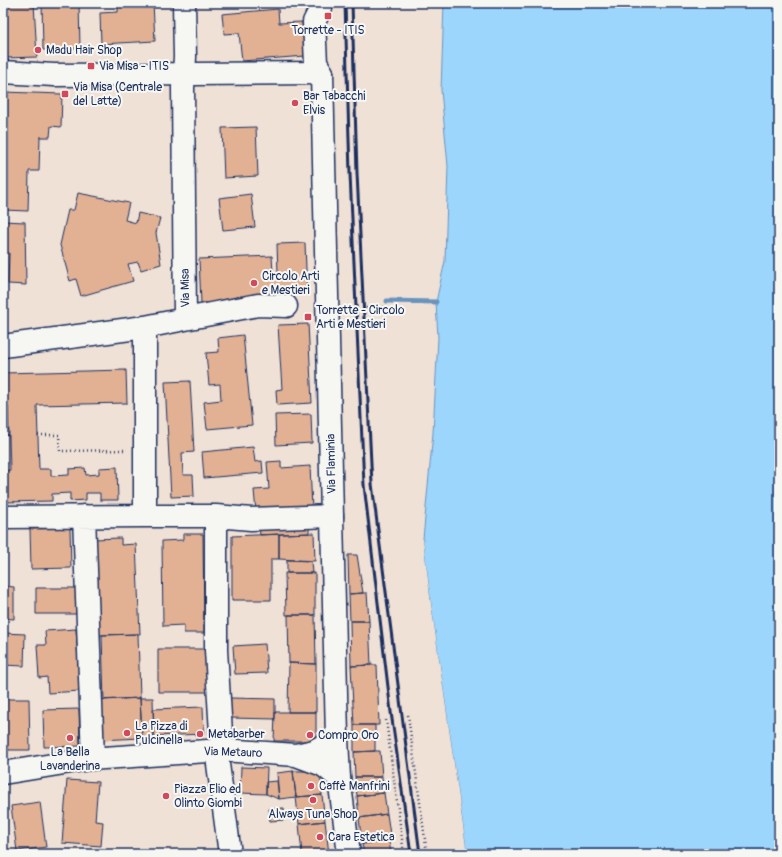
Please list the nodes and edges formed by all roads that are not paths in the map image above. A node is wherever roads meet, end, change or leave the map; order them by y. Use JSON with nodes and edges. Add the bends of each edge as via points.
{"nodes":[{"id":1,"x":184,"y":3,"type":"edge"},
{"id":2,"x":321,"y":5,"type":"edge"},
{"id":3,"x":3,"y":72,"type":"edge"},
{"id":4,"x":184,"y":73,"type":"junction"},
{"id":5,"x":322,"y":73,"type":"junction"},
{"id":6,"x":286,"y":306,"type":"dead end"},
{"id":7,"x":185,"y":319,"type":"junction"},
{"id":8,"x":145,"y":327,"type":"junction"},
{"id":9,"x":3,"y":346,"type":"edge"},
{"id":10,"x":84,"y":516,"type":"junction"},
{"id":11,"x":145,"y":516,"type":"junction"},
{"id":12,"x":216,"y":516,"type":"junction"},
{"id":13,"x":332,"y":516,"type":"junction"},
{"id":14,"x":3,"y":517,"type":"edge"},
{"id":15,"x":337,"y":738,"type":"junction"},
{"id":16,"x":219,"y":750,"type":"junction"},
{"id":17,"x":296,"y":755,"type":"junction"},
{"id":18,"x":93,"y":758,"type":"junction"},
{"id":19,"x":3,"y":773,"type":"edge"},
{"id":20,"x":339,"y":778,"type":"junction"},
{"id":21,"x":230,"y":854,"type":"edge"},
{"id":22,"x":349,"y":854,"type":"edge"}],
"edges":[{"from":1,"to":4,"type":"street","name":"Via Misa"},
{"from":2,"to":5,"type":"street","name":"Via Flaminia","via":[[314,28],[316,63]]},
{"from":3,"to":4,"type":"street","via":[[54,75]]},
{"from":4,"to":5,"type":"street"},
{"from":4,"to":7,"type":"street","name":"Via Misa"},
{"from":5,"to":13,"type":"street","name":"Via Flaminia"},
{"from":6,"to":7,"type":"street","via":[[258,305]]},
{"from":7,"to":8,"type":"street","name":"Via Misa"},
{"from":8,"to":9,"type":"street","name":"Via Misa"},
{"from":8,"to":11,"type":"street"},
{"from":10,"to":11,"type":"street"},
{"from":10,"to":14,"type":"street"},
{"from":10,"to":18,"type":"street"},
{"from":11,"to":12,"type":"street"},
{"from":12,"to":13,"type":"street","via":[[252,519]]},
{"from":12,"to":16,"type":"street"},
{"from":13,"to":15,"type":"street","name":"Via Flaminia"},
{"from":15,"to":17,"type":"street","name":"Via Metauro","via":[[314,751]]},
{"from":15,"to":20,"type":"street","name":"Via Flaminia"},
{"from":16,"to":17,"type":"street","name":"Via Metauro"},
{"from":16,"to":18,"type":"street","name":"Via Metauro"},
{"from":16,"to":21,"type":"street"},
{"from":17,"to":20,"type":"street","name":"Via Metauro","via":[[323,765]]},
{"from":18,"to":19,"type":"street","name":"Via Metauro"},
{"from":20,"to":22,"type":"street","name":"Via Flaminia"}]}
